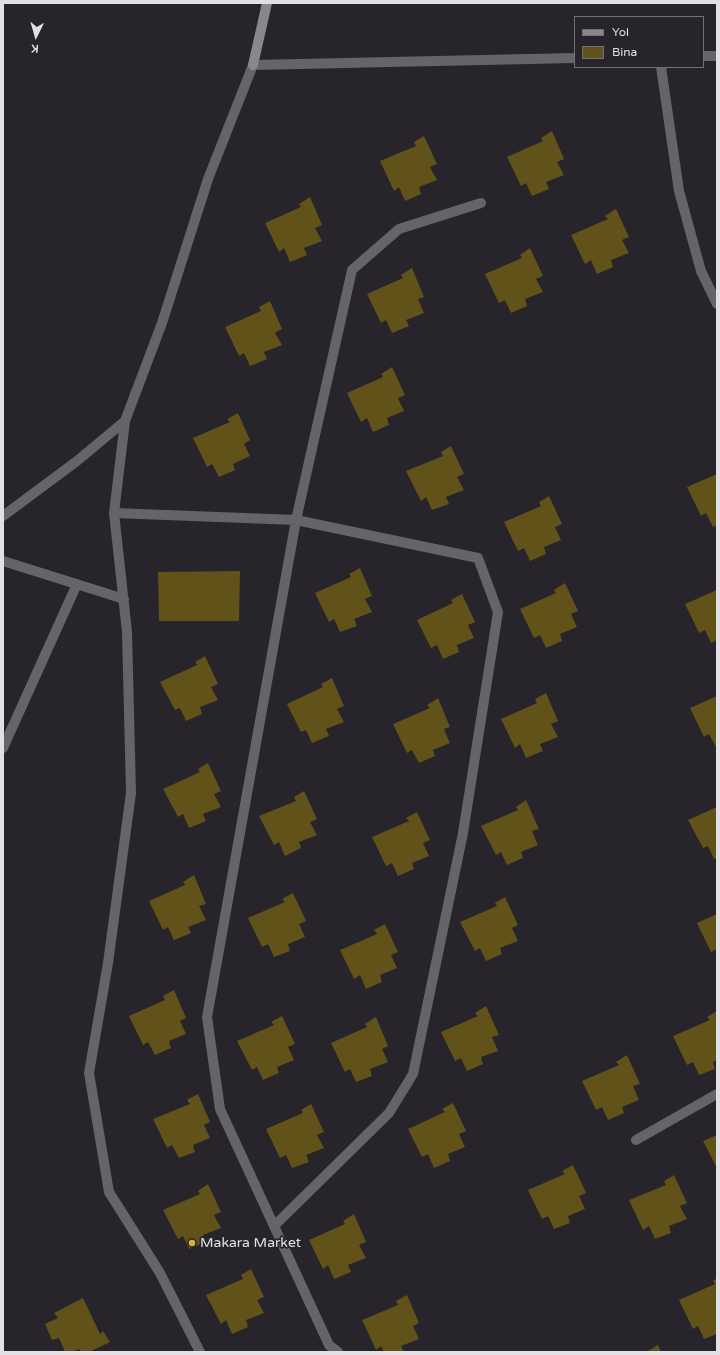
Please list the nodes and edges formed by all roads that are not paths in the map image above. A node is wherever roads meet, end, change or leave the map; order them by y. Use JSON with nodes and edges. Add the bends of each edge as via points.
{"nodes":[{"id":1,"x":267,"y":3,"type":"edge"},
{"id":2,"x":704,"y":56,"type":"edge"},
{"id":3,"x":717,"y":56,"type":"edge"},
{"id":4,"x":574,"y":58,"type":"edge"},
{"id":5,"x":253,"y":65,"type":"junction"},
{"id":6,"x":661,"y":68,"type":"edge"},
{"id":7,"x":481,"y":203,"type":"dead end"},
{"id":8,"x":717,"y":304,"type":"edge"},
{"id":9,"x":125,"y":420,"type":"junction"},
{"id":10,"x":114,"y":513,"type":"junction"},
{"id":11,"x":3,"y":516,"type":"edge"},
{"id":12,"x":296,"y":520,"type":"junction"},
{"id":13,"x":3,"y":562,"type":"edge"},
{"id":14,"x":77,"y":584,"type":"junction"},
{"id":15,"x":124,"y":599,"type":"junction"},
{"id":16,"x":3,"y":748,"type":"edge"},
{"id":17,"x":717,"y":1094,"type":"edge"},
{"id":18,"x":636,"y":1140,"type":"dead end"},
{"id":19,"x":274,"y":1226,"type":"junction"},
{"id":20,"x":200,"y":1352,"type":"edge"},
{"id":21,"x":338,"y":1352,"type":"edge"}],
"edges":[{"from":1,"to":5,"type":"street"},
{"from":2,"to":3,"type":"street"},
{"from":4,"to":5,"type":"street"},
{"from":5,"to":9,"type":"street","via":[[208,179],[162,324]]},
{"from":6,"to":8,"type":"street","via":[[679,191],[701,271]]},
{"from":7,"to":12,"type":"street","via":[[399,229],[352,270]]},
{"from":9,"to":10,"type":"street"},
{"from":9,"to":11,"type":"street","via":[[77,461]]},
{"from":10,"to":12,"type":"street"},
{"from":10,"to":15,"type":"street"},
{"from":12,"to":19,"type":"street","via":[[207,1018],[220,1109]]},
{"from":12,"to":19,"type":"street","via":[[478,558],[498,612],[463,833],[413,1074],[389,1113]]},
{"from":13,"to":14,"type":"street"},
{"from":14,"to":15,"type":"street"},
{"from":14,"to":16,"type":"street"},
{"from":15,"to":20,"type":"street","via":[[131,793],[108,963],[89,1073],[109,1192],[160,1273]]},
{"from":17,"to":18,"type":"street"},
{"from":19,"to":21,"type":"street","via":[[329,1345]]}]}
